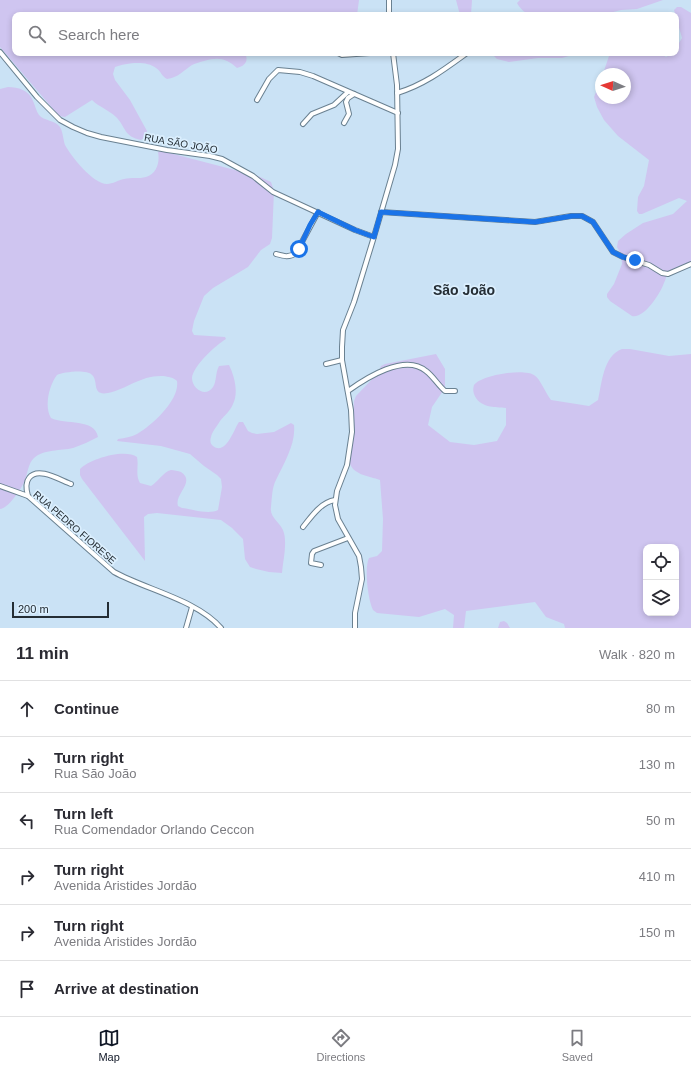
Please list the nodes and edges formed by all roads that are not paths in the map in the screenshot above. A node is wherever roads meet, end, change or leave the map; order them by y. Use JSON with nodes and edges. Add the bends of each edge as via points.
{"nodes":[{"id":1,"x":389,"y":0,"type":"edge"},
{"id":2,"x":389,"y":12,"type":"edge"},
{"id":3,"x":0,"y":52,"type":"edge"},
{"id":4,"x":393,"y":56,"type":"edge"},
{"id":5,"x":463,"y":56,"type":"edge"},
{"id":6,"x":348,"y":92,"type":"junction"},
{"id":7,"x":397,"y":93,"type":"junction"},
{"id":8,"x":354,"y":94,"type":"junction"},
{"id":9,"x":257,"y":100,"type":"dead end"},
{"id":10,"x":398,"y":113,"type":"junction"},
{"id":11,"x":303,"y":124,"type":"dead end"},
{"id":12,"x":344,"y":124,"type":"dead end"},
{"id":13,"x":318,"y":212,"type":"junction"},
{"id":14,"x":381,"y":212,"type":"junction"},
{"id":15,"x":374,"y":237,"type":"junction"},
{"id":16,"x":276,"y":254,"type":"dead end"},
{"id":17,"x":691,"y":264,"type":"edge"},
{"id":18,"x":342,"y":360,"type":"junction"},
{"id":19,"x":326,"y":364,"type":"dead end"},
{"id":20,"x":455,"y":391,"type":"dead end"},
{"id":21,"x":348,"y":392,"type":"junction"},
{"id":22,"x":71,"y":484,"type":"dead end"},
{"id":23,"x":0,"y":486,"type":"edge"},
{"id":24,"x":28,"y":496,"type":"junction"},
{"id":25,"x":335,"y":500,"type":"junction"},
{"id":26,"x":302,"y":527,"type":"dead end"},
{"id":27,"x":348,"y":538,"type":"junction"},
{"id":28,"x":321,"y":565,"type":"dead end"},
{"id":29,"x":192,"y":607,"type":"junction"},
{"id":30,"x":186,"y":628,"type":"edge"},
{"id":31,"x":221,"y":628,"type":"edge"},
{"id":32,"x":355,"y":628,"type":"edge"}],
"edges":[{"from":1,"to":2,"type":"street"},
{"from":3,"to":13,"type":"street","name":"RUA SÃO JOÃO","via":[[37,97],[60,120],[73,127],[87,133],[222,159],[253,176],[273,192]]},
{"from":4,"to":7,"type":"street"},
{"from":5,"to":7,"type":"street","via":[[424,82]]},
{"from":6,"to":8,"type":"street"},
{"from":6,"to":9,"type":"street","via":[[300,72],[278,70],[269,79]]},
{"from":6,"to":11,"type":"street","via":[[334,105],[312,114]]},
{"from":7,"to":10,"type":"street"},
{"from":8,"to":10,"type":"street"},
{"from":8,"to":12,"type":"street","via":[[346,102],[349,114]]},
{"from":10,"to":14,"type":"street","via":[[398,149]]},
{"from":13,"to":15,"type":"street","name":"RUA SÃO JOÃO"},
{"from":13,"to":16,"type":"street","via":[[296,253],[286,257]]},
{"from":14,"to":15,"type":"street"},
{"from":14,"to":17,"type":"street","via":[[535,222],[582,216],[593,222],[613,252],[623,257],[668,274]]},
{"from":15,"to":18,"type":"street","via":[[344,330]]},
{"from":18,"to":19,"type":"street"},
{"from":18,"to":21,"type":"street"},
{"from":20,"to":21,"type":"street","via":[[445,391],[426,370],[408,364],[387,370]]},
{"from":21,"to":25,"type":"street","via":[[353,422],[350,451]]},
{"from":22,"to":24,"type":"street","via":[[37,473],[28,479],[26,484]]},
{"from":23,"to":24,"type":"street","name":"RUA PEDRO FIORESE"},
{"from":24,"to":29,"type":"street","name":"RUA PEDRO FIORESE","via":[[114,572]]},
{"from":25,"to":26,"type":"street","via":[[325,503]]},
{"from":25,"to":27,"type":"street","via":[[335,511]]},
{"from":27,"to":28,"type":"street","via":[[314,551],[311,563]]},
{"from":27,"to":32,"type":"street","via":[[359,556],[362,579],[355,613]]},
{"from":29,"to":30,"type":"street"},
{"from":29,"to":31,"type":"street","name":"RUA PEDRO FIORESE","via":[[214,620]]}]}
